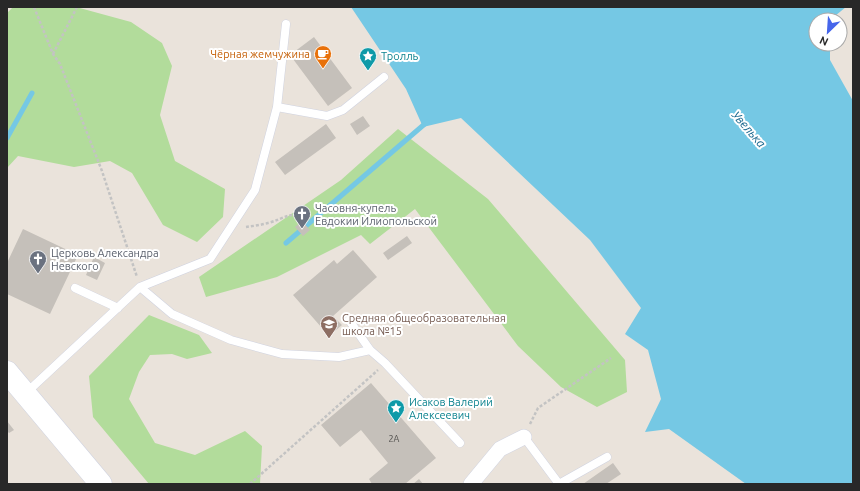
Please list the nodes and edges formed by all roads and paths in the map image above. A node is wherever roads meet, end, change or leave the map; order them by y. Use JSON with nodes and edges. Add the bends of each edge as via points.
{"nodes":[{"id":1,"x":34,"y":7,"type":"edge"},
{"id":2,"x":77,"y":7,"type":"edge"},
{"id":3,"x":286,"y":24,"type":"dead end"},
{"id":4,"x":53,"y":54,"type":"junction"},
{"id":5,"x":384,"y":77,"type":"dead end"},
{"id":6,"x":277,"y":107,"type":"junction"},
{"id":7,"x":308,"y":220,"type":"dead end"},
{"id":8,"x":229,"y":230,"type":"junction"},
{"id":9,"x":140,"y":287,"type":"junction"},
{"id":10,"x":75,"y":288,"type":"dead end"},
{"id":11,"x":118,"y":308,"type":"junction"},
{"id":12,"x":350,"y":320,"type":"dead end"},
{"id":13,"x":370,"y":350,"type":"junction"},
{"id":14,"x":611,"y":358,"type":"dead end"},
{"id":15,"x":385,"y":363,"type":"junction"},
{"id":16,"x":7,"y":372,"type":"edge"},
{"id":17,"x":25,"y":394,"type":"junction"},
{"id":18,"x":524,"y":437,"type":"junction"},
{"id":19,"x":460,"y":443,"type":"dead end"},
{"id":20,"x":607,"y":457,"type":"dead end"},
{"id":21,"x":101,"y":484,"type":"edge"},
{"id":22,"x":250,"y":484,"type":"edge"},
{"id":23,"x":471,"y":484,"type":"edge"}],
"edges":[{"from":1,"to":4,"type":"path"},
{"from":2,"to":4,"type":"path"},
{"from":3,"to":6,"type":"lane"},
{"from":4,"to":9,"type":"path","via":[[60,64],[102,171]]},
{"from":5,"to":6,"type":"lane","via":[[343,110],[327,116]]},
{"from":6,"to":8,"type":"lane","via":[[255,190]]},
{"from":7,"to":8,"type":"path","via":[[300,215],[287,215],[268,223]]},
{"from":8,"to":9,"type":"lane","via":[[210,259]]},
{"from":9,"to":11,"type":"lane"},
{"from":9,"to":13,"type":"lane","via":[[172,314],[231,340],[252,346],[282,354],[339,357]]},
{"from":10,"to":11,"type":"lane"},
{"from":11,"to":17,"type":"lane"},
{"from":12,"to":13,"type":"lane"},
{"from":13,"to":15,"type":"lane"},
{"from":14,"to":18,"type":"path","via":[[538,408]]},
{"from":15,"to":19,"type":"lane"},
{"from":15,"to":22,"type":"path"},
{"from":16,"to":17,"type":"main road"},
{"from":17,"to":21,"type":"main road"},
{"from":18,"to":20,"type":"lane","via":[[560,484]]},
{"from":18,"to":23,"type":"street","via":[[500,450]]}]}
